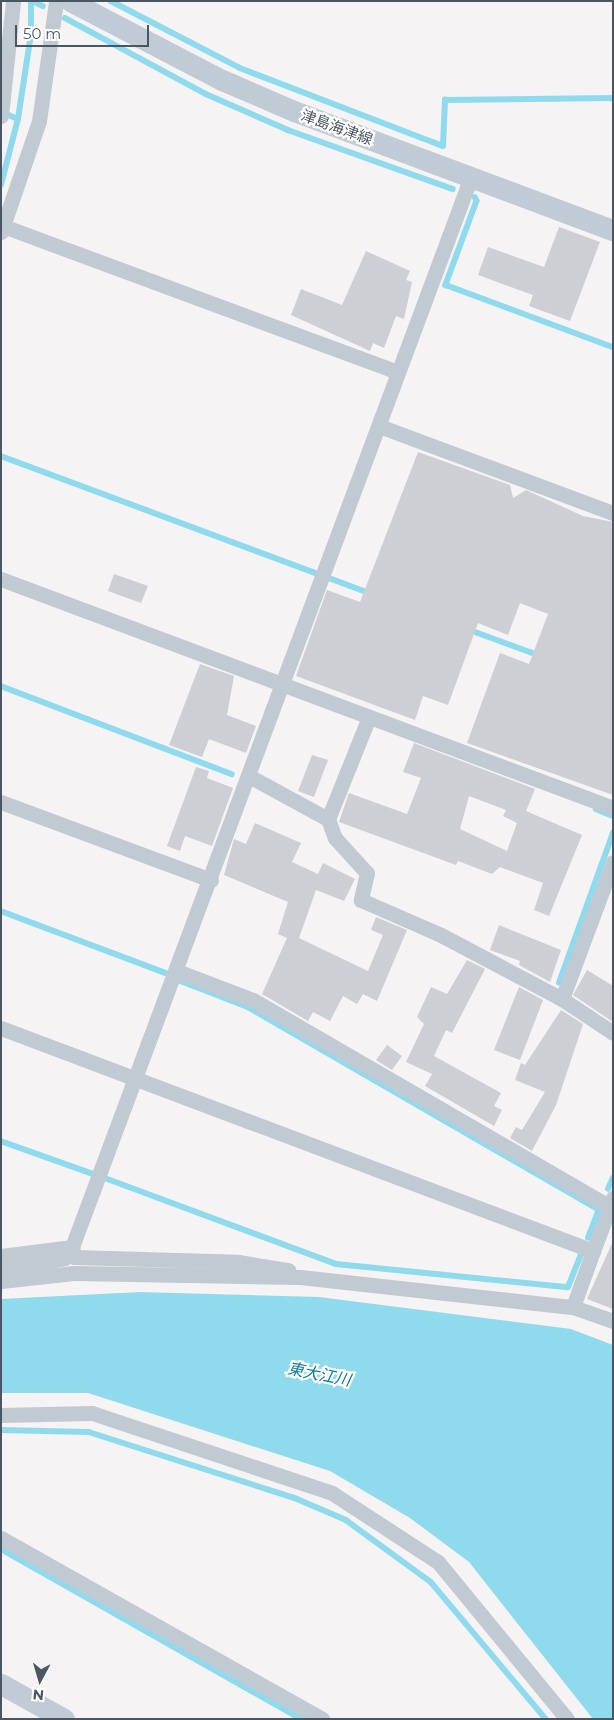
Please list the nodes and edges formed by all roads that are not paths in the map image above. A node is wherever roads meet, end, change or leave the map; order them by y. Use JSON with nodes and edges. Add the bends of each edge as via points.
{"nodes":[{"id":1,"x":13,"y":1,"type":"edge"},
{"id":2,"x":56,"y":1,"type":"edge"},
{"id":3,"x":70,"y":1,"type":"edge"},
{"id":4,"x":1,"y":116,"type":"edge"},
{"id":5,"x":470,"y":177,"type":"junction"},
{"id":6,"x":2,"y":229,"type":"edge"},
{"id":7,"x":613,"y":230,"type":"edge"},
{"id":8,"x":398,"y":372,"type":"junction"},
{"id":9,"x":379,"y":426,"type":"junction"},
{"id":10,"x":613,"y":513,"type":"edge"},
{"id":11,"x":1,"y":579,"type":"edge"},
{"id":12,"x":283,"y":685,"type":"junction"},
{"id":13,"x":369,"y":717,"type":"junction"},
{"id":14,"x":249,"y":776,"type":"junction"},
{"id":15,"x":1,"y":802,"type":"edge"},
{"id":16,"x":613,"y":808,"type":"edge"},
{"id":17,"x":328,"y":818,"type":"junction"},
{"id":18,"x":613,"y":862,"type":"edge"},
{"id":19,"x":211,"y":880,"type":"junction"},
{"id":20,"x":177,"y":971,"type":"junction"},
{"id":21,"x":562,"y":999,"type":"junction"},
{"id":22,"x":1,"y":1028,"type":"edge"},
{"id":23,"x":613,"y":1033,"type":"edge"},
{"id":24,"x":136,"y":1078,"type":"junction"},
{"id":25,"x":611,"y":1203,"type":"edge"},
{"id":26,"x":593,"y":1251,"type":"junction"},
{"id":27,"x":73,"y":1252,"type":"junction"},
{"id":28,"x":1,"y":1256,"type":"edge"},
{"id":29,"x":1,"y":1271,"type":"edge"},
{"id":30,"x":300,"y":1277,"type":"junction"},
{"id":31,"x":1,"y":1281,"type":"edge"},
{"id":32,"x":573,"y":1307,"type":"junction"},
{"id":33,"x":613,"y":1322,"type":"edge"},
{"id":34,"x":1,"y":1415,"type":"edge"},
{"id":35,"x":1,"y":1538,"type":"edge"},
{"id":36,"x":1,"y":1684,"type":"edge"},
{"id":37,"x":64,"y":1719,"type":"edge"},
{"id":38,"x":322,"y":1719,"type":"edge"},
{"id":39,"x":567,"y":1719,"type":"edge"}],
"edges":[{"from":1,"to":4,"type":"street"},
{"from":2,"to":6,"type":"street","via":[[39,121]]},
{"from":3,"to":5,"type":"main road","name":"津島海津線","via":[[222,80]]},
{"from":5,"to":7,"type":"main road","name":"津島海津線"},
{"from":5,"to":8,"type":"street"},
{"from":6,"to":8,"type":"street"},
{"from":8,"to":9,"type":"street"},
{"from":9,"to":10,"type":"street"},
{"from":9,"to":12,"type":"street"},
{"from":11,"to":12,"type":"street"},
{"from":12,"to":13,"type":"street"},
{"from":12,"to":14,"type":"street"},
{"from":13,"to":16,"type":"street"},
{"from":13,"to":17,"type":"street"},
{"from":14,"to":17,"type":"street"},
{"from":14,"to":19,"type":"street"},
{"from":15,"to":19,"type":"street"},
{"from":17,"to":21,"type":"street","via":[[335,838],[367,873],[361,900],[441,935]]},
{"from":18,"to":21,"type":"street"},
{"from":19,"to":20,"type":"street"},
{"from":20,"to":24,"type":"street"},
{"from":20,"to":25,"type":"street","via":[[253,1000]]},
{"from":21,"to":23,"type":"street"},
{"from":22,"to":24,"type":"street"},
{"from":24,"to":26,"type":"street"},
{"from":24,"to":27,"type":"street"},
{"from":25,"to":26,"type":"street"},
{"from":26,"to":32,"type":"street"},
{"from":27,"to":28,"type":"street"},
{"from":27,"to":29,"type":"street"},
{"from":27,"to":30,"type":"street","via":[[238,1262],[286,1269]]},
{"from":30,"to":31,"type":"street","via":[[137,1272]]},
{"from":30,"to":32,"type":"street"},
{"from":32,"to":33,"type":"street"},
{"from":34,"to":39,"type":"street","via":[[92,1413],[332,1493],[438,1562]]},
{"from":35,"to":38,"type":"street"},
{"from":36,"to":37,"type":"main road"}]}
